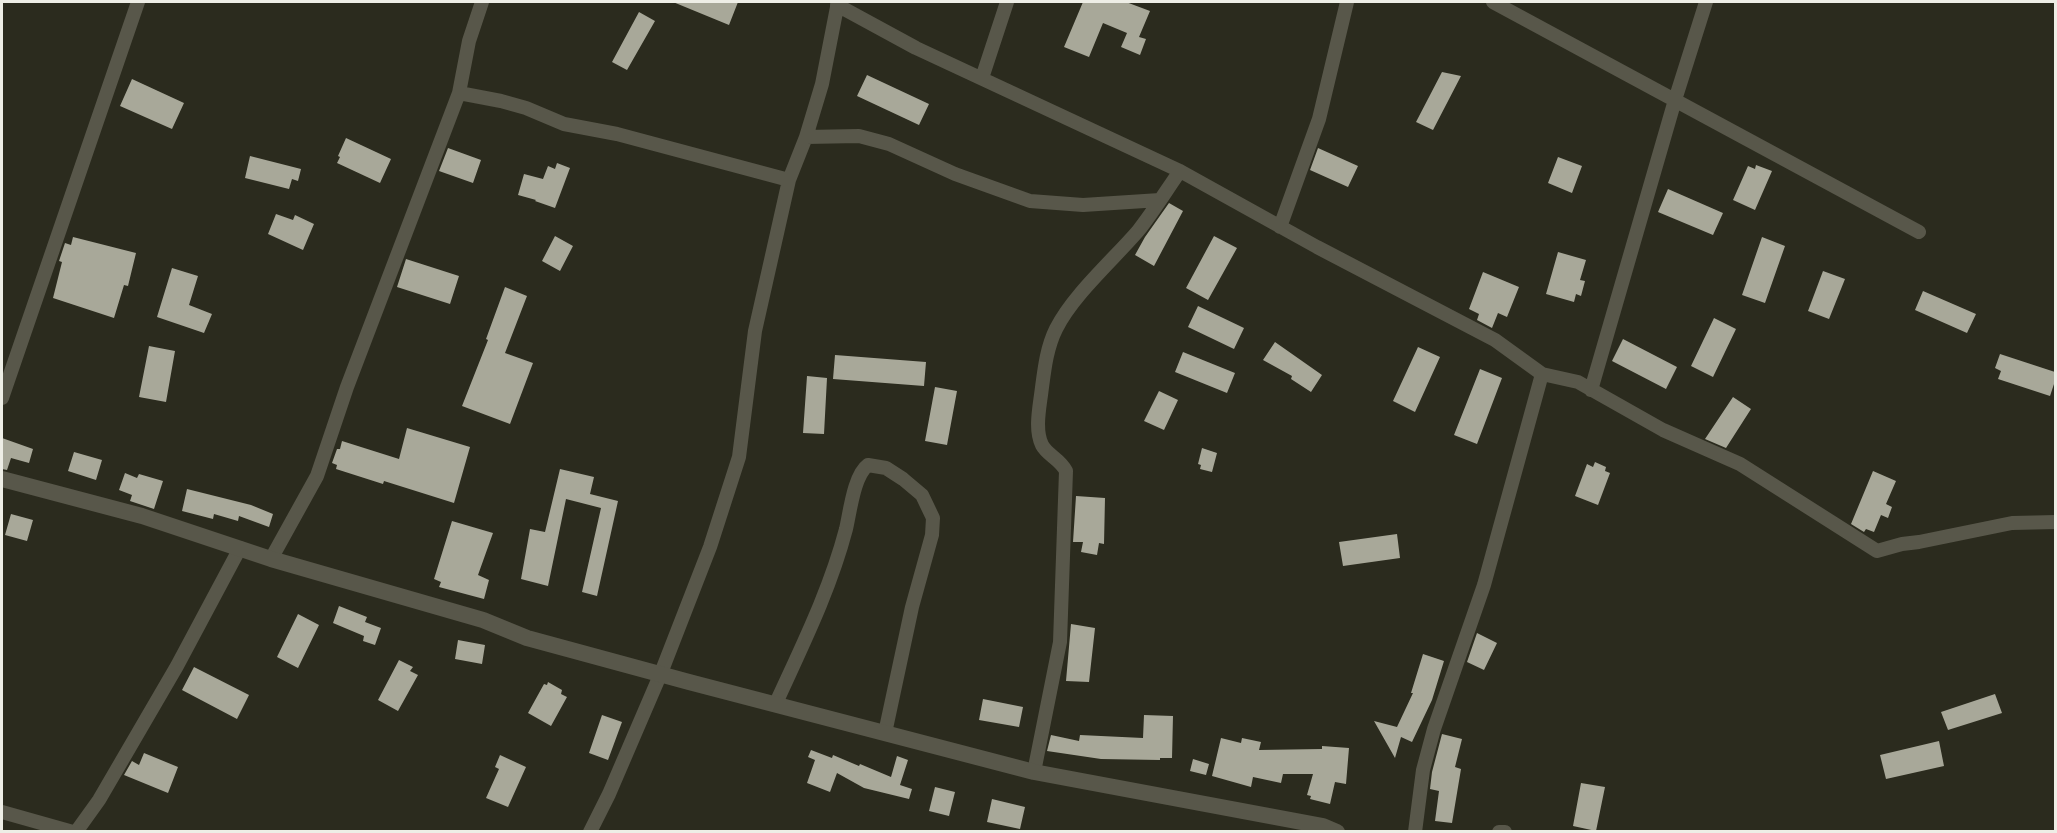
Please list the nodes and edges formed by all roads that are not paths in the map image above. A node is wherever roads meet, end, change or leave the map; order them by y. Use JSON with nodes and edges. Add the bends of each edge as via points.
{"nodes":[{"id":1,"x":138,"y":2,"type":"edge"},
{"id":2,"x":482,"y":2,"type":"edge"},
{"id":3,"x":1006,"y":2,"type":"edge"},
{"id":4,"x":1347,"y":2,"type":"edge"},
{"id":5,"x":1493,"y":2,"type":"edge"},
{"id":6,"x":1706,"y":2,"type":"edge"},
{"id":7,"x":837,"y":3,"type":"edge"},
{"id":8,"x":982,"y":78,"type":"junction"},
{"id":9,"x":459,"y":93,"type":"junction"},
{"id":10,"x":1675,"y":100,"type":"junction"},
{"id":11,"x":806,"y":137,"type":"junction"},
{"id":12,"x":1180,"y":171,"type":"junction"},
{"id":13,"x":789,"y":180,"type":"junction"},
{"id":14,"x":1160,"y":200,"type":"junction"},
{"id":15,"x":1280,"y":227,"type":"junction"},
{"id":16,"x":1919,"y":232,"type":"dead end"},
{"id":17,"x":1542,"y":374,"type":"junction"},
{"id":18,"x":1591,"y":390,"type":"junction"},
{"id":19,"x":2,"y":398,"type":"edge"},
{"id":20,"x":2,"y":479,"type":"edge"},
{"id":21,"x":2055,"y":522,"type":"edge"},
{"id":22,"x":240,"y":548,"type":"junction"},
{"id":23,"x":271,"y":559,"type":"junction"},
{"id":24,"x":660,"y":673,"type":"junction"},
{"id":25,"x":776,"y":703,"type":"junction"},
{"id":26,"x":885,"y":733,"type":"junction"},
{"id":27,"x":1034,"y":772,"type":"junction"},
{"id":28,"x":2,"y":812,"type":"edge"},
{"id":29,"x":74,"y":831,"type":"edge"},
{"id":30,"x":590,"y":831,"type":"edge"},
{"id":31,"x":1337,"y":831,"type":"edge"},
{"id":32,"x":1415,"y":831,"type":"edge"},
{"id":33,"x":1499,"y":831,"type":"edge"},
{"id":34,"x":1505,"y":831,"type":"edge"}],
"edges":[{"from":1,"to":19,"type":"street"},
{"from":2,"to":9,"type":"street","via":[[469,41]]},
{"from":3,"to":8,"type":"street"},
{"from":4,"to":15,"type":"street","via":[[1319,119]]},
{"from":5,"to":10,"type":"street"},
{"from":6,"to":10,"type":"street"},
{"from":7,"to":8,"type":"street","via":[[916,48]]},
{"from":7,"to":11,"type":"street","via":[[822,84]]},
{"from":8,"to":12,"type":"street"},
{"from":9,"to":13,"type":"street","via":[[526,108],[564,124],[617,134]]},
{"from":9,"to":23,"type":"street","via":[[317,476]]},
{"from":10,"to":16,"type":"street"},
{"from":10,"to":18,"type":"street"},
{"from":11,"to":13,"type":"street"},
{"from":11,"to":14,"type":"street","via":[[859,136],[890,144],[1030,201],[1083,205]]},
{"from":12,"to":14,"type":"street"},
{"from":12,"to":15,"type":"street"},
{"from":13,"to":24,"type":"street","via":[[755,331],[739,458],[710,547]]},
{"from":14,"to":27,"type":"street","via":[[1073,304],[1056,328],[1047,352],[1039,433],[1042,445],[1066,471],[1060,642]]},
{"from":15,"to":17,"type":"street","via":[[1495,340]]},
{"from":17,"to":18,"type":"street","via":[[1578,382]]},
{"from":17,"to":32,"type":"street","via":[[1484,585],[1434,729],[1423,770]]},
{"from":18,"to":21,"type":"street","via":[[1663,430],[1740,464],[1877,551],[2012,523]]},
{"from":20,"to":22,"type":"street","via":[[142,516]]},
{"from":22,"to":23,"type":"street"},
{"from":22,"to":29,"type":"street","via":[[99,800]]},
{"from":23,"to":24,"type":"street","via":[[472,617],[527,638]]},
{"from":24,"to":25,"type":"street"},
{"from":24,"to":30,"type":"street"},
{"from":25,"to":26,"type":"street"},
{"from":25,"to":26,"type":"street","via":[[819,612],[860,473],[868,465],[886,468],[922,495],[933,518]]},
{"from":26,"to":27,"type":"street"},
{"from":27,"to":31,"type":"street"},
{"from":28,"to":29,"type":"street"},
{"from":33,"to":34,"type":"street"}]}
